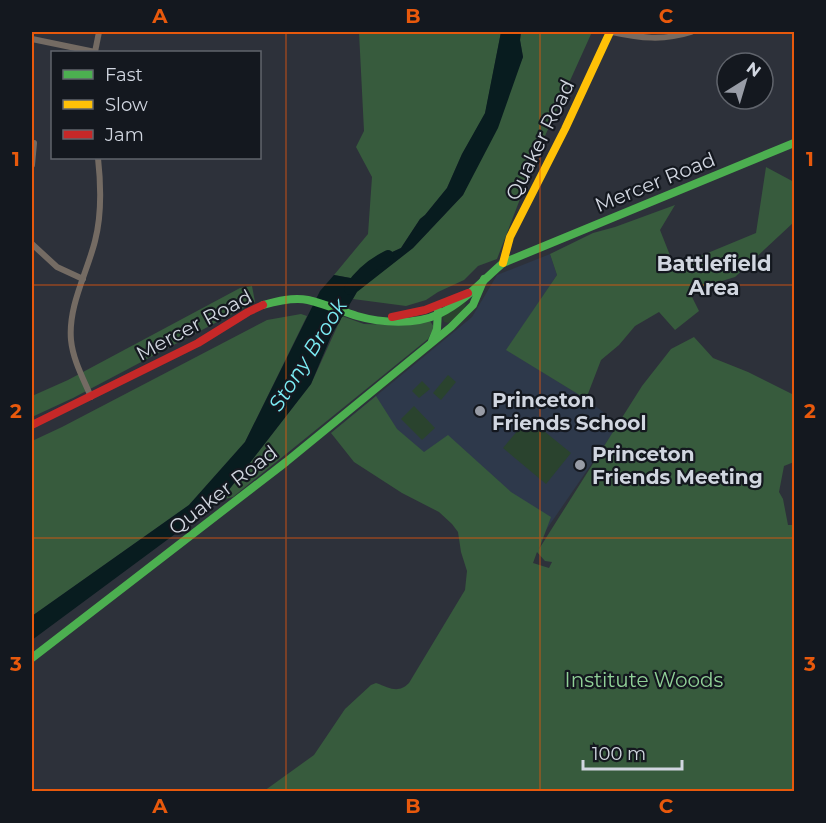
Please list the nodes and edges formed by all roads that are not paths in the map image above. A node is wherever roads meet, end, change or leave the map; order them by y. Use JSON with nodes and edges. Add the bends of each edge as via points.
{"nodes":[{"id":1,"x":99,"y":32,"type":"edge"},
{"id":2,"x":611,"y":32,"type":"edge"},
{"id":3,"x":691,"y":32,"type":"edge"},
{"id":4,"x":32,"y":39,"type":"edge"},
{"id":5,"x":90,"y":51,"type":"edge"},
{"id":6,"x":95,"y":51,"type":"edge"},
{"id":7,"x":34,"y":143,"type":"dead end"},
{"id":8,"x":795,"y":143,"type":"edge"},
{"id":9,"x":98,"y":159,"type":"edge"},
{"id":10,"x":32,"y":165,"type":"edge"},
{"id":11,"x":32,"y":244,"type":"edge"},
{"id":12,"x":503,"y":263,"type":"junction"},
{"id":13,"x":485,"y":278,"type":"junction"},
{"id":14,"x":83,"y":279,"type":"junction"},
{"id":15,"x":468,"y":293,"type":"junction"},
{"id":16,"x":440,"y":305,"type":"junction"},
{"id":17,"x":469,"y":310,"type":"junction"},
{"id":18,"x":438,"y":317,"type":"junction"},
{"id":19,"x":380,"y":319,"type":"junction"},
{"id":20,"x":452,"y":327,"type":"junction"},
{"id":21,"x":430,"y":344,"type":"junction"},
{"id":22,"x":91,"y":397,"type":"junction"},
{"id":23,"x":32,"y":425,"type":"edge"},
{"id":24,"x":32,"y":658,"type":"edge"}],
"edges":[{"from":1,"to":6,"type":"street"},
{"from":2,"to":3,"type":"street","via":[[660,39]]},
{"from":2,"to":12,"type":"main road","name":"Quaker Road","via":[[510,237]]},
{"from":4,"to":5,"type":"street"},
{"from":7,"to":10,"type":"street"},
{"from":8,"to":12,"type":"main road","name":"Mercer Road"},
{"from":9,"to":14,"type":"street","via":[[101,200],[96,240]]},
{"from":11,"to":14,"type":"street","via":[[57,267]]},
{"from":12,"to":13,"type":"main road","name":"Mercer Road"},
{"from":13,"to":15,"type":"main road","name":"Mercer Road"},
{"from":13,"to":17,"type":"main road","name":"Quaker Road"},
{"from":14,"to":22,"type":"street","via":[[71,339],[77,366]]},
{"from":15,"to":16,"type":"main road","name":"Mercer Road"},
{"from":15,"to":17,"type":"main road"},
{"from":15,"to":18,"type":"main road","name":"Mercer Road"},
{"from":16,"to":18,"type":"main road"},
{"from":16,"to":19,"type":"main road","name":"Mercer Road"},
{"from":17,"to":20,"type":"main road","name":"Quaker Road"},
{"from":18,"to":19,"type":"main road","name":"Mercer Road","via":[[407,322]]},
{"from":18,"to":20,"type":"main road","via":[[443,326]]},
{"from":18,"to":21,"type":"main road"},
{"from":19,"to":22,"type":"main road","name":"Mercer Road","via":[[312,302],[274,303],[248,312],[198,344]]},
{"from":20,"to":21,"type":"main road","name":"Quaker Road"},
{"from":21,"to":24,"type":"main road","name":"Quaker Road","via":[[286,462]]},
{"from":22,"to":23,"type":"main road","name":"Mercer Road"}]}
